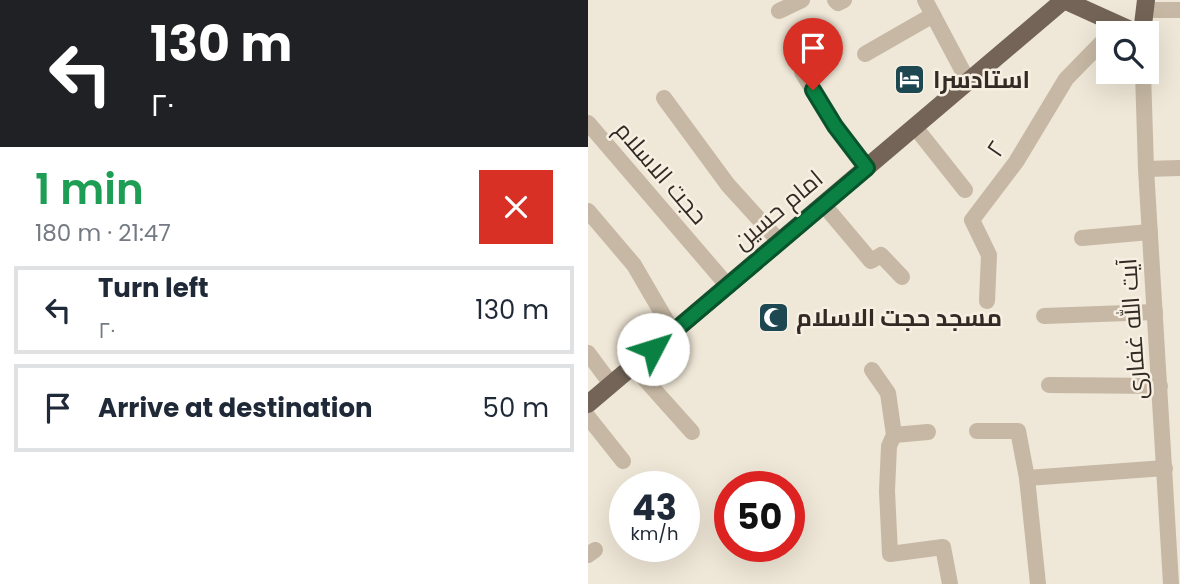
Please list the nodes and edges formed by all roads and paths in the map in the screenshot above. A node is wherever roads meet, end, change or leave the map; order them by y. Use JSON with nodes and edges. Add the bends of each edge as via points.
{"nodes":[{"id":1,"x":802,"y":0,"type":"edge"},
{"id":2,"x":835,"y":0,"type":"edge"},
{"id":3,"x":844,"y":0,"type":"edge"},
{"id":4,"x":925,"y":0,"type":"edge"},
{"id":5,"x":1064,"y":0,"type":"edge"},
{"id":6,"x":1145,"y":5,"type":"edge"},
{"id":7,"x":779,"y":10,"type":"dead end"},
{"id":8,"x":1180,"y":10,"type":"edge"},
{"id":9,"x":933,"y":15,"type":"junction"},
{"id":10,"x":1097,"y":21,"type":"edge"},
{"id":11,"x":1096,"y":48,"type":"edge"},
{"id":12,"x":865,"y":54,"type":"dead end"},
{"id":13,"x":802,"y":72,"type":"dead end"},
{"id":14,"x":968,"y":81,"type":"junction"},
{"id":15,"x":1143,"y":84,"type":"edge"},
{"id":16,"x":664,"y":98,"type":"dead end"},
{"id":17,"x":588,"y":123,"type":"edge"},
{"id":18,"x":915,"y":127,"type":"junction"},
{"id":19,"x":867,"y":168,"type":"junction"},
{"id":20,"x":1180,"y":168,"type":"edge"},
{"id":21,"x":1146,"y":169,"type":"junction"},
{"id":22,"x":965,"y":191,"type":"dead end"},
{"id":23,"x":823,"y":204,"type":"junction"},
{"id":24,"x":588,"y":211,"type":"edge"},
{"id":25,"x":1150,"y":232,"type":"junction"},
{"id":26,"x":1083,"y":238,"type":"dead end"},
{"id":27,"x":779,"y":241,"type":"junction"},
{"id":28,"x":902,"y":277,"type":"dead end"},
{"id":29,"x":727,"y":285,"type":"junction"},
{"id":30,"x":987,"y":301,"type":"dead end"},
{"id":31,"x":1155,"y":313,"type":"junction"},
{"id":32,"x":1044,"y":316,"type":"dead end"},
{"id":33,"x":673,"y":332,"type":"junction"},
{"id":34,"x":588,"y":353,"type":"edge"},
{"id":35,"x":633,"y":366,"type":"junction"},
{"id":36,"x":872,"y":370,"type":"dead end"},
{"id":37,"x":611,"y":384,"type":"junction"},
{"id":38,"x":1049,"y":385,"type":"dead end"},
{"id":39,"x":1160,"y":386,"type":"junction"},
{"id":40,"x":588,"y":404,"type":"edge"},
{"id":41,"x":588,"y":417,"type":"edge"},
{"id":42,"x":977,"y":431,"type":"dead end"},
{"id":43,"x":692,"y":432,"type":"dead end"},
{"id":44,"x":928,"y":432,"type":"dead end"},
{"id":45,"x":1163,"y":432,"type":"junction"},
{"id":46,"x":1180,"y":432,"type":"edge"},
{"id":47,"x":894,"y":435,"type":"junction"},
{"id":48,"x":624,"y":461,"type":"dead end"},
{"id":49,"x":1165,"y":468,"type":"junction"},
{"id":50,"x":1027,"y":478,"type":"junction"},
{"id":51,"x":1173,"y":575,"type":"edge"},
{"id":52,"x":950,"y":584,"type":"edge"},
{"id":53,"x":1038,"y":584,"type":"edge"}],
"edges":[{"from":1,"to":7,"type":"street"},
{"from":2,"to":3,"type":"street"},
{"from":4,"to":9,"type":"street"},
{"from":5,"to":10,"type":"main road"},
{"from":5,"to":14,"type":"main road","name":"امام حسین"},
{"from":6,"to":8,"type":"street"},
{"from":9,"to":12,"type":"street"},
{"from":9,"to":14,"type":"street"},
{"from":11,"to":30,"type":"street","name":"۲","via":[[1066,79],[1016,162],[972,220],[989,255]]},
{"from":13,"to":19,"type":"street"},
{"from":14,"to":18,"type":"main road","name":"امام حسین"},
{"from":15,"to":21,"type":"street","name":"آیت الله غفاری"},
{"from":16,"to":27,"type":"street","via":[[728,185]]},
{"from":17,"to":29,"type":"street","name":"حجت الاسلام"},
{"from":18,"to":19,"type":"main road","name":"امام حسین"},
{"from":18,"to":22,"type":"street"},
{"from":19,"to":23,"type":"main road","name":"امام حسین"},
{"from":20,"to":21,"type":"street"},
{"from":21,"to":25,"type":"street","name":"آیت الله غفاری"},
{"from":23,"to":27,"type":"main road","name":"امام حسین"},
{"from":23,"to":28,"type":"street","via":[[870,261],[881,255]]},
{"from":24,"to":33,"type":"street","via":[[634,265]]},
{"from":25,"to":26,"type":"street"},
{"from":25,"to":31,"type":"street","name":"آیت الله غفاری"},
{"from":27,"to":29,"type":"main road","name":"امام حسین"},
{"from":29,"to":33,"type":"main road","name":"امام حسین"},
{"from":31,"to":32,"type":"street"},
{"from":31,"to":39,"type":"street","name":"آیت الله غفاری"},
{"from":33,"to":35,"type":"main road","name":"امام حسین"},
{"from":34,"to":37,"type":"street"},
{"from":35,"to":37,"type":"main road","name":"امام حسین"},
{"from":35,"to":43,"type":"street"},
{"from":36,"to":47,"type":"street","via":[[888,393]]},
{"from":37,"to":40,"type":"main road","name":"امام حسین"},
{"from":38,"to":39,"type":"street"},
{"from":39,"to":45,"type":"street","name":"آیت الله غفاری"},
{"from":41,"to":48,"type":"street"},
{"from":42,"to":50,"type":"street","via":[[1018,431]]},
{"from":44,"to":47,"type":"street"},
{"from":45,"to":46,"type":"street"},
{"from":45,"to":49,"type":"street","name":"آیت الله غفاری"},
{"from":47,"to":52,"type":"street","via":[[889,446],[887,491],[890,554],[943,547]]},
{"from":49,"to":50,"type":"street"},
{"from":49,"to":51,"type":"street","name":"آیت الله غفاری"},
{"from":50,"to":53,"type":"street"}]}
